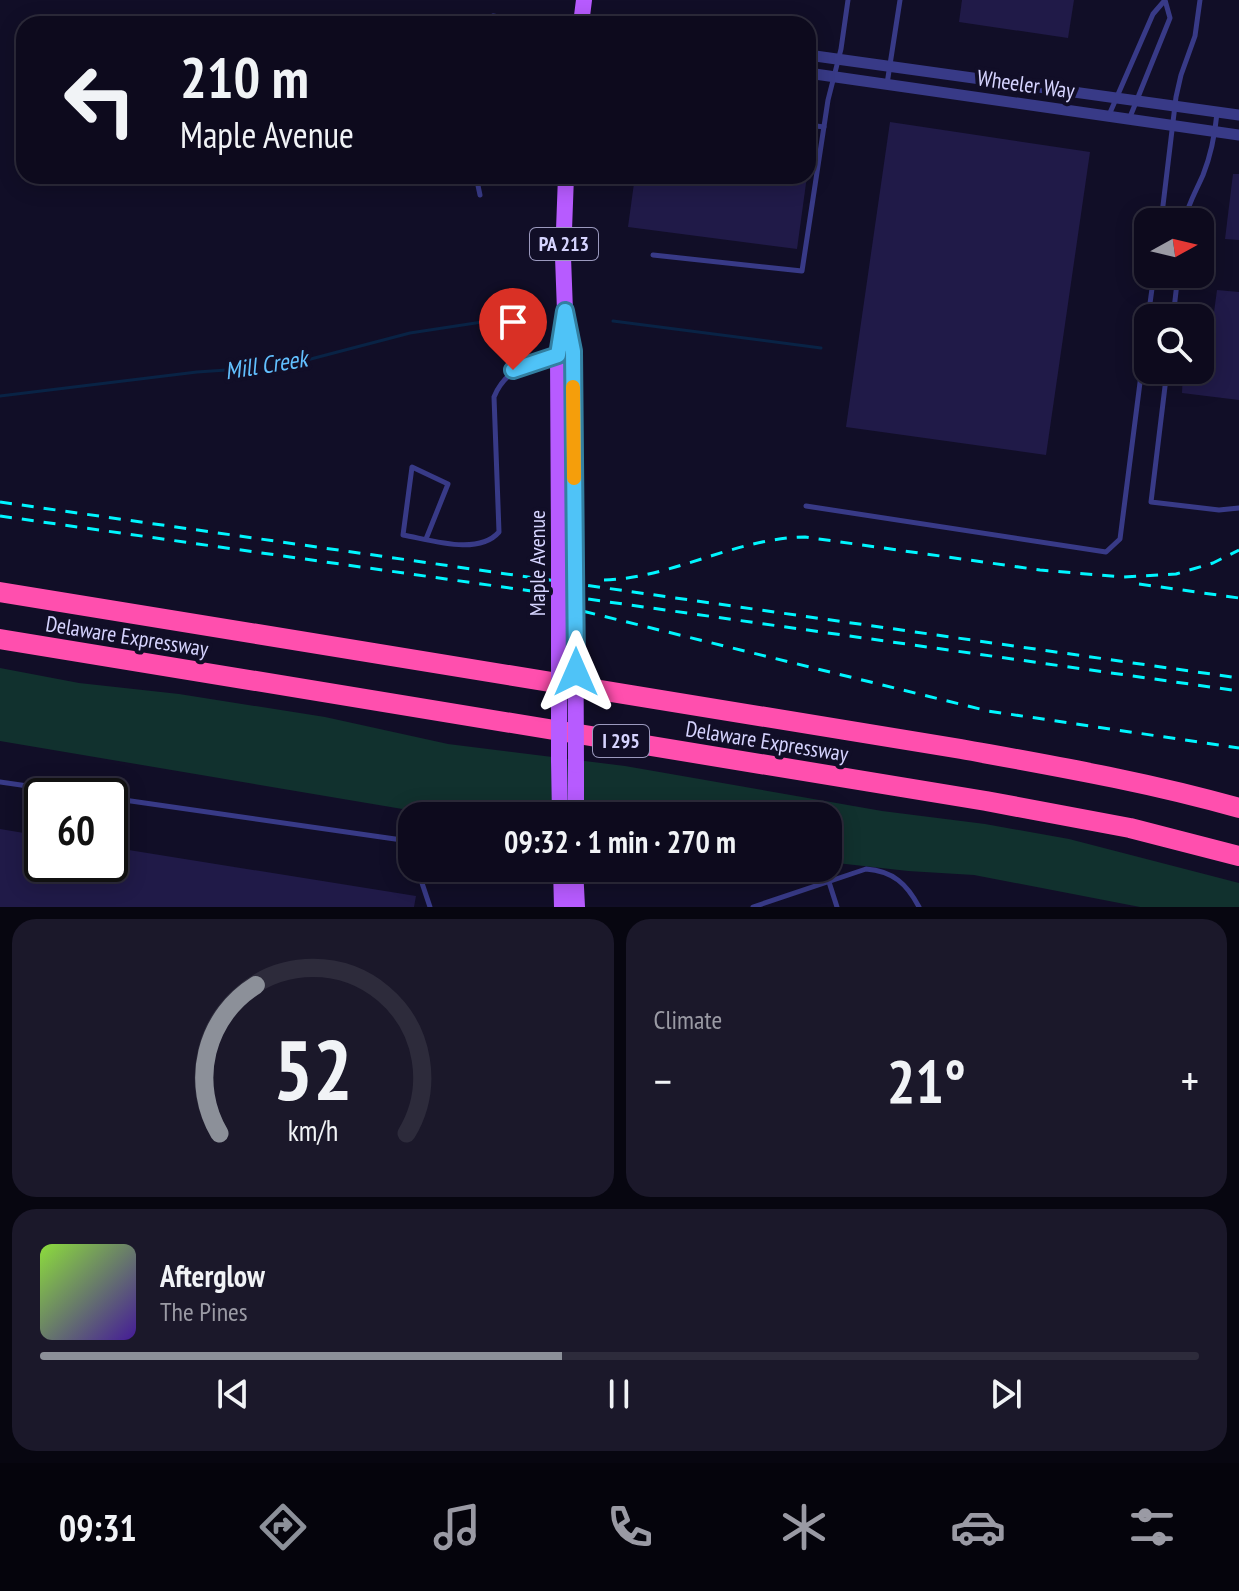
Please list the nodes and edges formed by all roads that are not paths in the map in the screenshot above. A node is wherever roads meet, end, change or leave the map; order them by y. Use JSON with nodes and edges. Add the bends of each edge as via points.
{"nodes":[{"id":1,"x":848,"y":0,"type":"edge"},
{"id":2,"x":900,"y":0,"type":"edge"},
{"id":3,"x":1165,"y":0,"type":"edge"},
{"id":4,"x":1200,"y":0,"type":"edge"},
{"id":5,"x":816,"y":56,"type":"edge"},
{"id":6,"x":837,"y":58,"type":"junction"},
{"id":7,"x":890,"y":66,"type":"junction"},
{"id":8,"x":816,"y":74,"type":"edge"},
{"id":9,"x":833,"y":77,"type":"junction"},
{"id":10,"x":887,"y":85,"type":"junction"},
{"id":11,"x":1116,"y":98,"type":"junction"},
{"id":12,"x":1137,"y":101,"type":"junction"},
{"id":13,"x":1175,"y":106,"type":"junction"},
{"id":14,"x":1217,"y":112,"type":"junction"},
{"id":15,"x":1239,"y":115,"type":"edge"},
{"id":16,"x":1108,"y":116,"type":"junction"},
{"id":17,"x":1129,"y":119,"type":"junction"},
{"id":18,"x":1173,"y":125,"type":"junction"},
{"id":19,"x":816,"y":126,"type":"edge"},
{"id":20,"x":1239,"y":126,"type":"edge"},
{"id":21,"x":824,"y":127,"type":"junction"},
{"id":22,"x":1215,"y":131,"type":"junction"},
{"id":23,"x":1238,"y":134,"type":"edge"},
{"id":24,"x":816,"y":179,"type":"edge"},
{"id":25,"x":478,"y":184,"type":"edge"},
{"id":26,"x":566,"y":184,"type":"edge"},
{"id":27,"x":815,"y":184,"type":"edge"},
{"id":28,"x":480,"y":195,"type":"dead end"},
{"id":29,"x":1163,"y":208,"type":"edge"},
{"id":30,"x":1188,"y":208,"type":"edge"},
{"id":31,"x":653,"y":255,"type":"dead end"},
{"id":32,"x":565,"y":311,"type":"junction"},
{"id":33,"x":558,"y":355,"type":"junction"},
{"id":34,"x":1140,"y":384,"type":"edge"},
{"id":35,"x":1165,"y":384,"type":"edge"},
{"id":36,"x":806,"y":506,"type":"dead end"},
{"id":37,"x":1239,"y":508,"type":"edge"},
{"id":38,"x":426,"y":539,"type":"junction"},
{"id":39,"x":567,"y":547,"type":"junction"},
{"id":40,"x":0,"y":592,"type":"edge"},
{"id":41,"x":0,"y":639,"type":"edge"},
{"id":42,"x":568,"y":763,"type":"junction"},
{"id":43,"x":0,"y":782,"type":"edge"},
{"id":44,"x":24,"y":785,"type":"edge"},
{"id":45,"x":128,"y":801,"type":"edge"},
{"id":46,"x":562,"y":802,"type":"edge"},
{"id":47,"x":574,"y":802,"type":"edge"},
{"id":48,"x":1239,"y":808,"type":"edge"},
{"id":49,"x":398,"y":839,"type":"edge"},
{"id":50,"x":1239,"y":856,"type":"edge"},
{"id":51,"x":842,"y":877,"type":"edge"},
{"id":52,"x":422,"y":882,"type":"edge"},
{"id":53,"x":561,"y":882,"type":"edge"},
{"id":54,"x":576,"y":882,"type":"edge"},
{"id":55,"x":829,"y":882,"type":"joint"},
{"id":56,"x":430,"y":907,"type":"edge"},
{"id":57,"x":562,"y":907,"type":"edge"},
{"id":58,"x":577,"y":907,"type":"edge"},
{"id":59,"x":753,"y":907,"type":"edge"},
{"id":60,"x":837,"y":907,"type":"edge"},
{"id":61,"x":919,"y":907,"type":"edge"}],
"edges":[{"from":1,"to":6,"type":"lane"},
{"from":2,"to":7,"type":"lane"},
{"from":3,"to":11,"type":"lane","via":[[1153,14]]},
{"from":3,"to":12,"type":"lane","via":[[1170,18]]},
{"from":4,"to":13,"type":"lane"},
{"from":5,"to":6,"type":"street","name":"Wheeler Way"},
{"from":6,"to":7,"type":"street","name":"Wheeler Way"},
{"from":6,"to":9,"type":"lane"},
{"from":7,"to":10,"type":"lane"},
{"from":7,"to":11,"type":"street","name":"Wheeler Way"},
{"from":8,"to":9,"type":"street","name":"Wheeler Way"},
{"from":9,"to":10,"type":"street","name":"Wheeler Way"},
{"from":9,"to":21,"type":"lane"},
{"from":10,"to":16,"type":"street","name":"Wheeler Way"},
{"from":11,"to":12,"type":"street","name":"Wheeler Way"},
{"from":11,"to":16,"type":"lane"},
{"from":12,"to":13,"type":"street","name":"Wheeler Way"},
{"from":12,"to":17,"type":"lane"},
{"from":13,"to":14,"type":"street","name":"Wheeler Way"},
{"from":13,"to":18,"type":"lane"},
{"from":14,"to":15,"type":"street","name":"Wheeler Way"},
{"from":14,"to":22,"type":"lane"},
{"from":16,"to":17,"type":"street","name":"Wheeler Way"},
{"from":17,"to":18,"type":"street","name":"Wheeler Way"},
{"from":18,"to":22,"type":"street","name":"Wheeler Way"},
{"from":18,"to":29,"type":"lane"},
{"from":19,"to":21,"type":"lane"},
{"from":20,"to":23,"type":"lane"},
{"from":21,"to":24,"type":"lane"},
{"from":22,"to":23,"type":"street","name":"Wheeler Way"},
{"from":22,"to":30,"type":"lane"},
{"from":25,"to":28,"type":"lane"},
{"from":26,"to":32,"type":"main road","name":"Maple Avenue","number":"PA 213"},
{"from":27,"to":31,"type":"lane","via":[[802,271]]},
{"from":32,"to":33,"type":"main road","name":"Maple Avenue","number":"PA 213"},
{"from":32,"to":39,"type":"main road","name":"Maple Avenue","number":"PA 213","via":[[573,351]]},
{"from":33,"to":38,"type":"lane","via":[[513,370],[494,397],[499,532],[478,545]]},
{"from":33,"to":39,"type":"main road","name":"Maple Avenue","number":"PA 213"},
{"from":34,"to":36,"type":"lane","via":[[1120,539],[1106,552]]},
{"from":35,"to":37,"type":"lane","via":[[1151,502]]},
{"from":38,"to":38,"type":"lane","via":[[403,535],[412,467],[448,484]]},
{"from":39,"to":42,"type":"main road","name":"Maple Avenue","number":"PA 213","bridge":true},
{"from":40,"to":48,"type":"highway","name":"Delaware Expressway","number":"I 295","via":[[961,749],[1085,771]]},
{"from":41,"to":50,"type":"highway","name":"Delaware Expressway","number":"I 295","via":[[1001,804],[1130,828]]},
{"from":42,"to":46,"type":"main road","name":"Maple Avenue","number":"PA 213"},
{"from":42,"to":47,"type":"main road","name":"Maple Avenue","number":"PA 213"},
{"from":43,"to":44,"type":"lane"},
{"from":45,"to":49,"type":"lane"},
{"from":51,"to":61,"type":"lane","via":[[879,870],[908,888]]},
{"from":52,"to":56,"type":"lane"},
{"from":53,"to":57,"type":"main road"},
{"from":54,"to":58,"type":"main road"},
{"from":55,"to":59,"type":"lane"},
{"from":55,"to":60,"type":"lane"}]}
